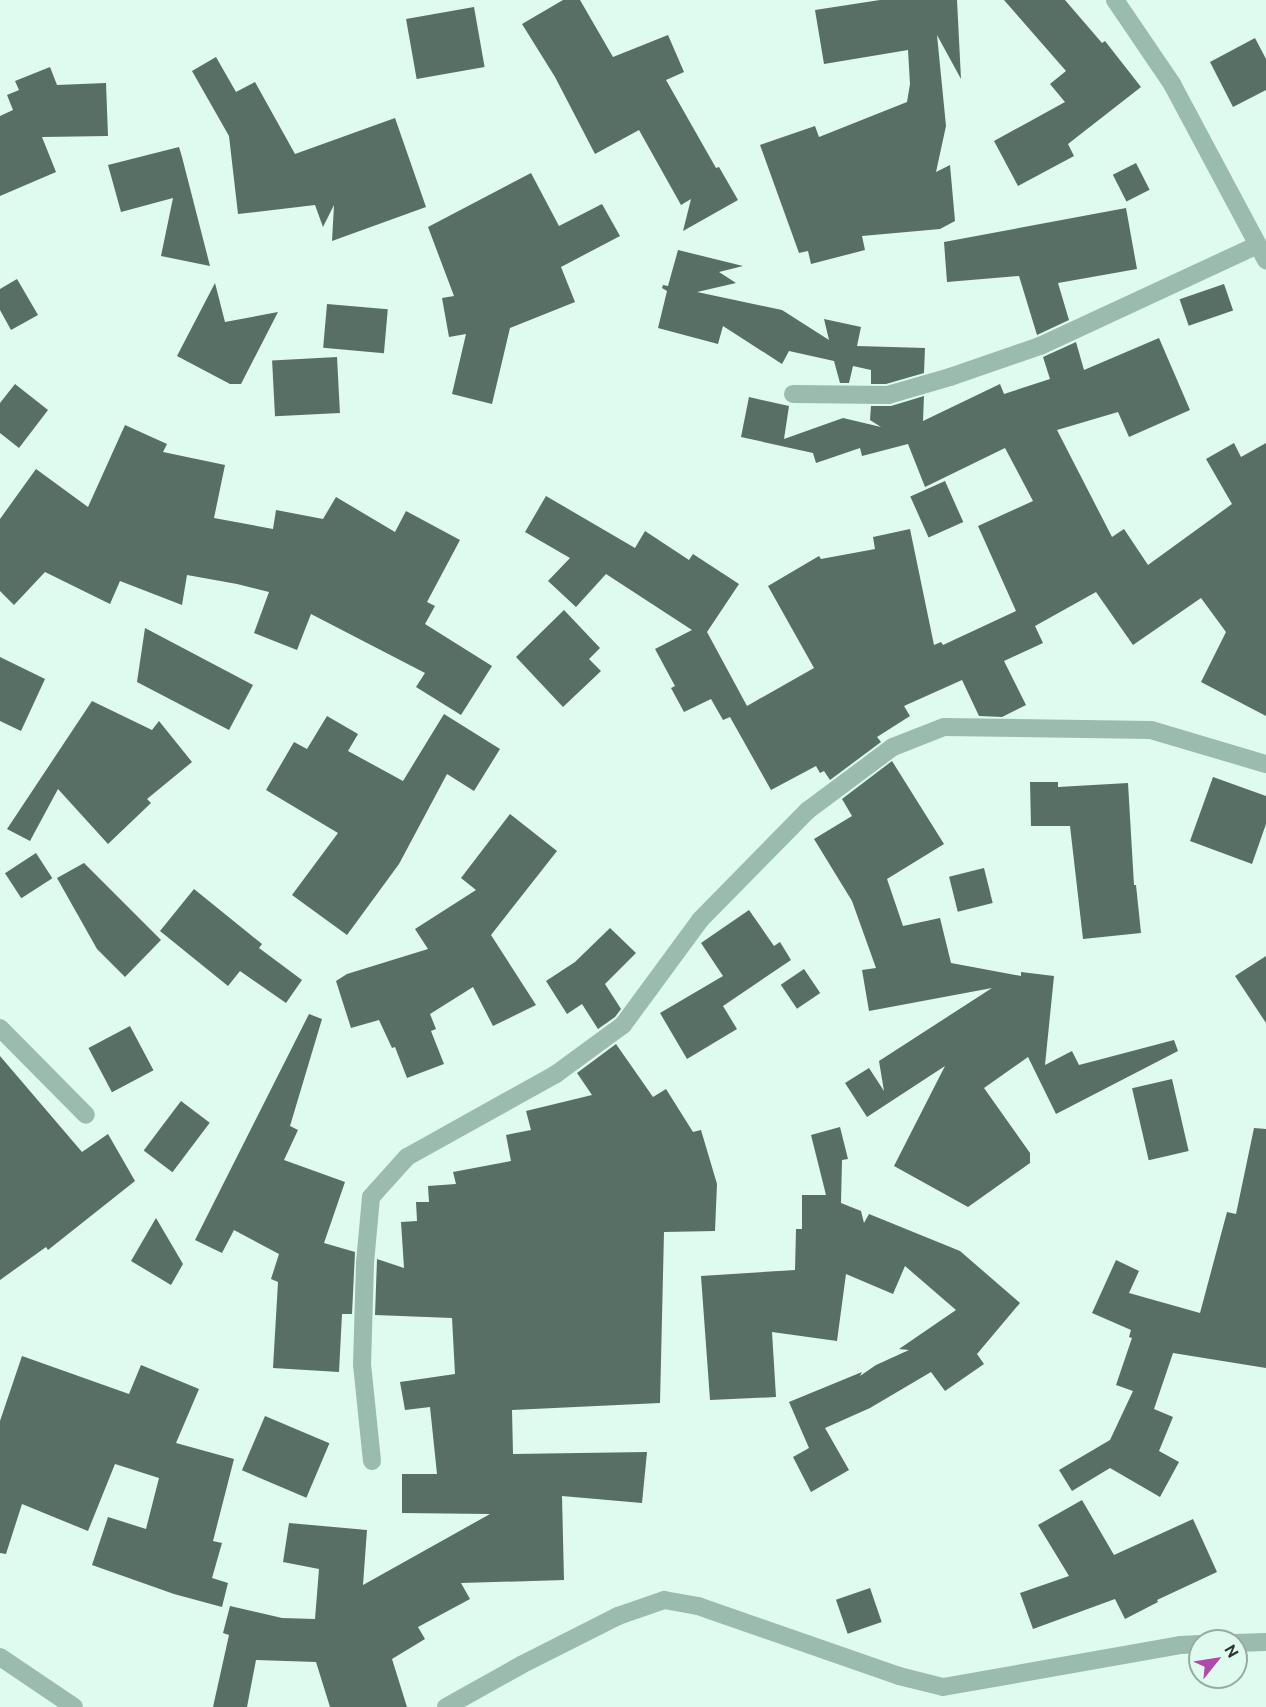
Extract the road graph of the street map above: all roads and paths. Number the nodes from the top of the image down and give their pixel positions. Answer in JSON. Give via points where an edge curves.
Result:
{"nodes":[{"id":1,"x":1115,"y":0,"type":"edge"},
{"id":2,"x":1262,"y":253,"type":"edge"},
{"id":3,"x":793,"y":394,"type":"dead end"},
{"id":4,"x":1266,"y":764,"type":"edge"},
{"id":5,"x":0,"y":1028,"type":"edge"},
{"id":6,"x":86,"y":1115,"type":"dead end"},
{"id":7,"x":372,"y":1461,"type":"dead end"},
{"id":8,"x":1266,"y":1642,"type":"edge"},
{"id":9,"x":1248,"y":1643,"type":"edge"},
{"id":10,"x":1188,"y":1645,"type":"edge"},
{"id":11,"x":0,"y":1657,"type":"edge"},
{"id":12,"x":74,"y":1707,"type":"edge"},
{"id":13,"x":446,"y":1707,"type":"edge"}],
"edges":[{"from":1,"to":2,"type":"street","via":[[1172,84]]},
{"from":2,"to":3,"type":"street","via":[[1040,346],[950,377],[888,394]]},
{"from":4,"to":7,"type":"street","via":[[1151,730],[944,727],[893,747],[807,810],[700,920],[622,1025],[556,1074],[407,1157],[371,1197],[362,1365]]},
{"from":5,"to":6,"type":"street"},
{"from":8,"to":9,"type":"street"},
{"from":10,"to":13,"type":"street","via":[[943,1687],[899,1676],[698,1606],[664,1600],[618,1617]]},
{"from":11,"to":12,"type":"street"}]}
